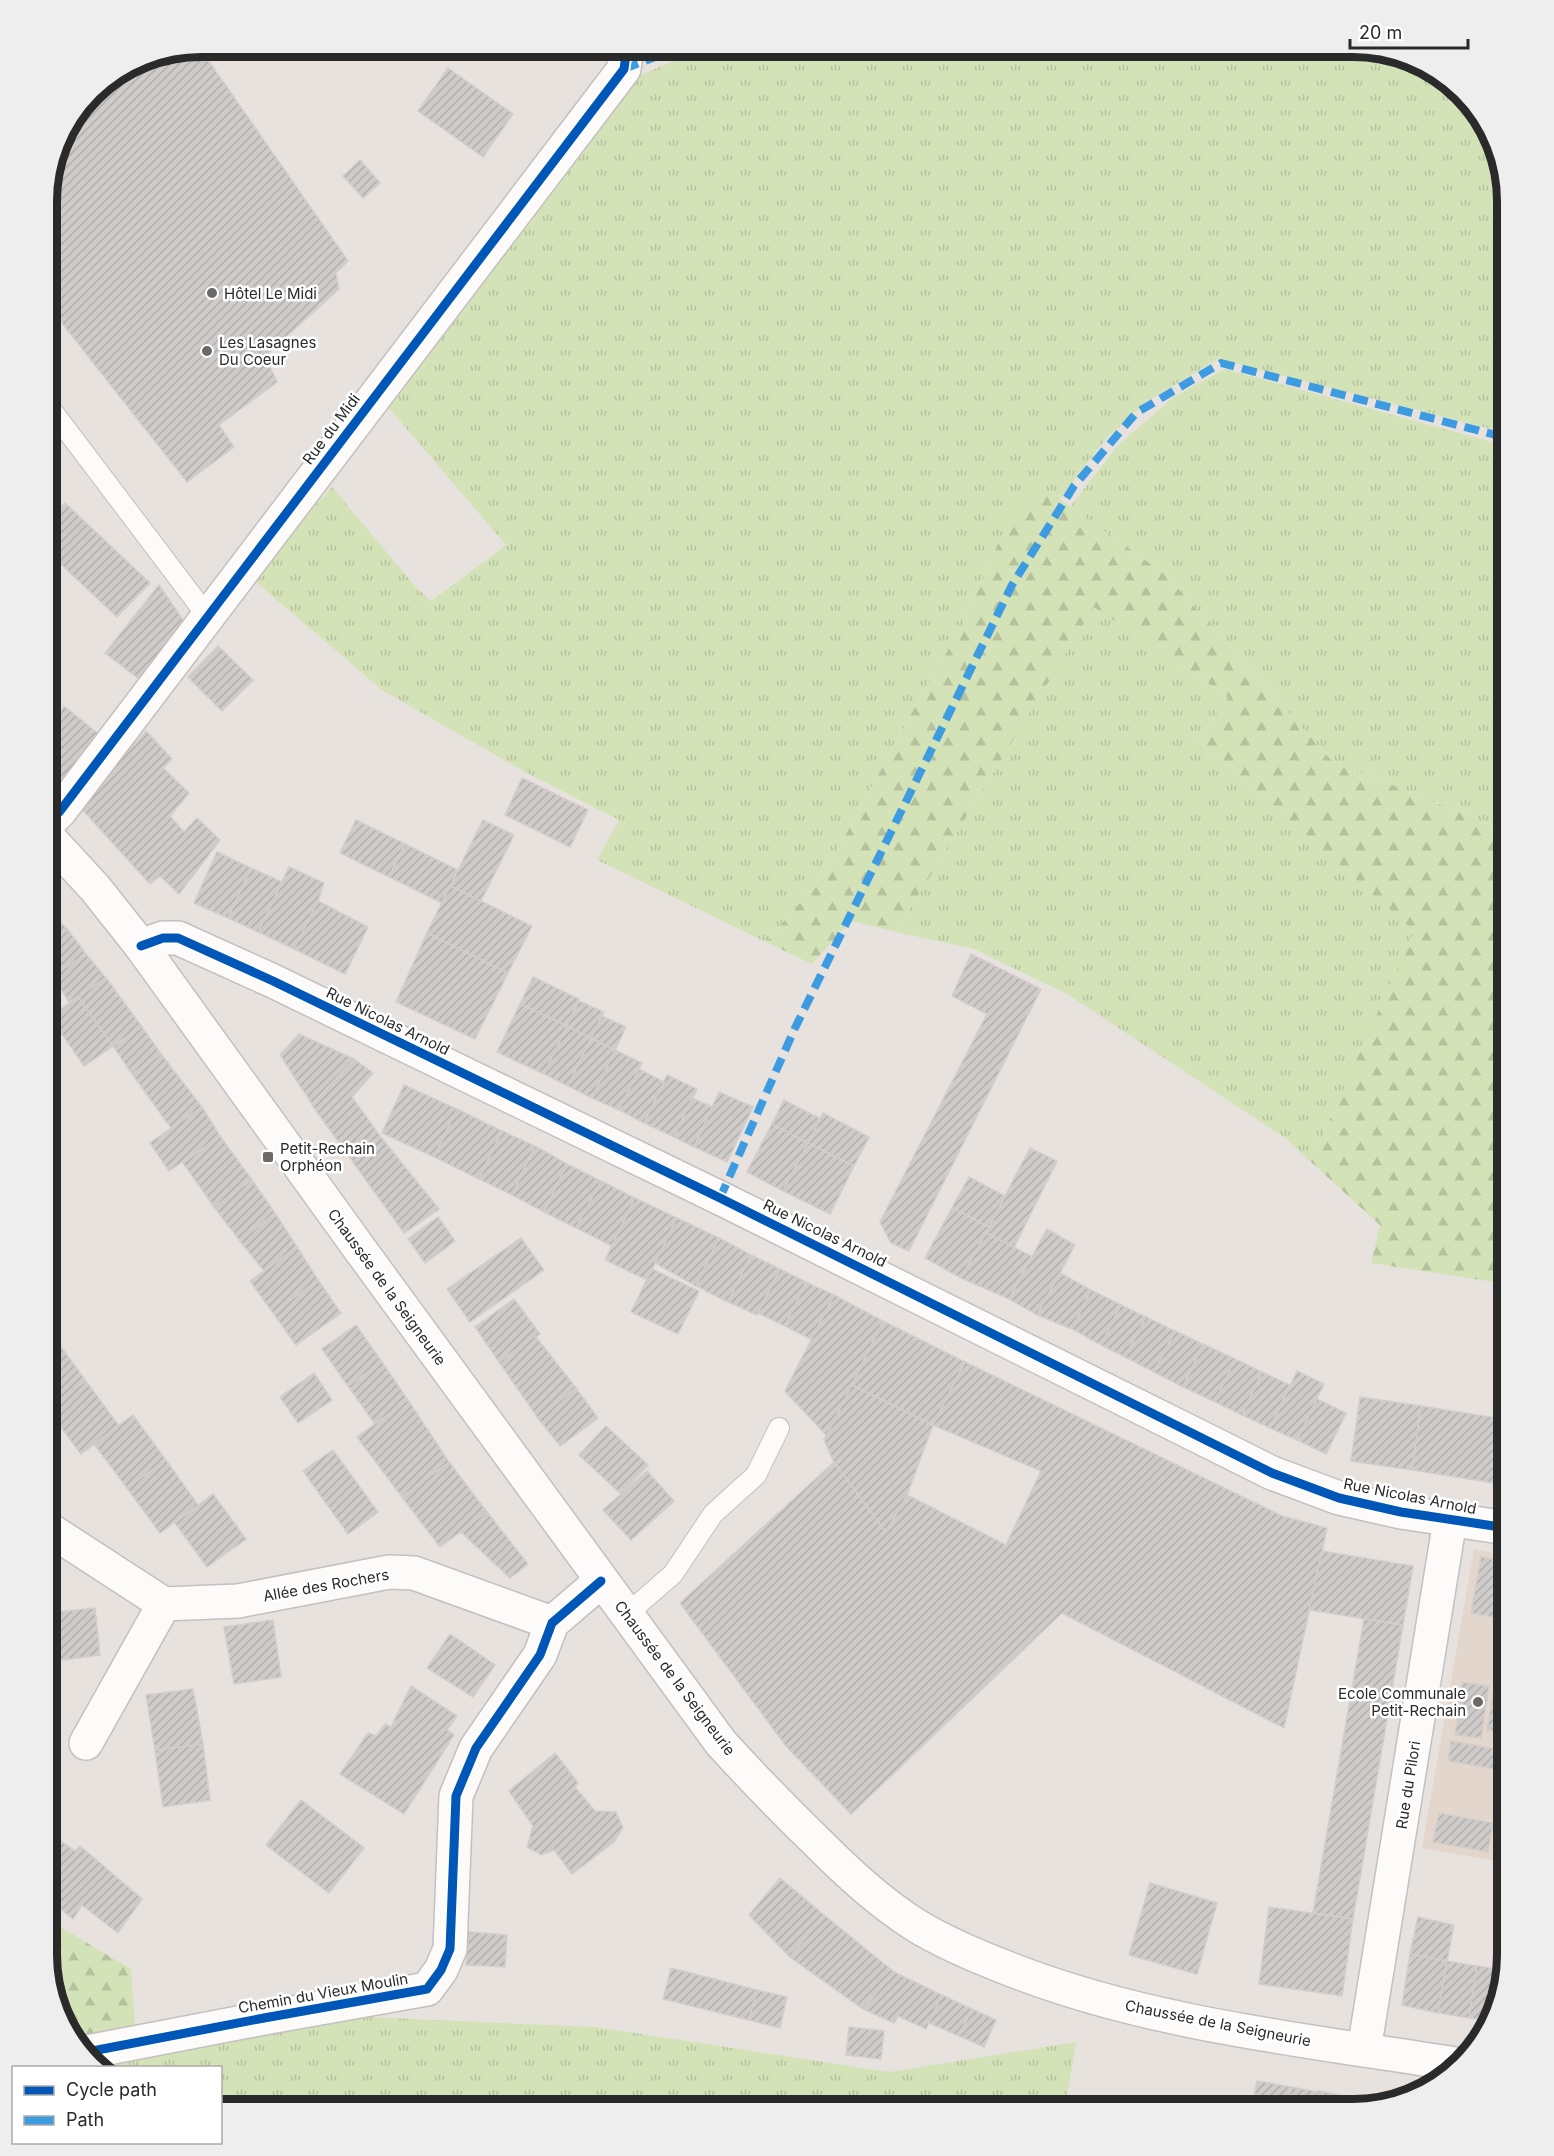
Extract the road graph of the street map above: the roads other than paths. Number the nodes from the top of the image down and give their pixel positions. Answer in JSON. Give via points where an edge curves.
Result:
{"nodes":[{"id":1,"x":626,"y":57,"type":"edge"},
{"id":2,"x":57,"y":417,"type":"edge"},
{"id":3,"x":208,"y":617,"type":"junction"},
{"id":4,"x":57,"y":814,"type":"edge"},
{"id":5,"x":57,"y":847,"type":"edge"},
{"id":6,"x":141,"y":946,"type":"junction"},
{"id":7,"x":779,"y":1428,"type":"dead end"},
{"id":8,"x":1450,"y":1520,"type":"junction"},
{"id":9,"x":1497,"y":1526,"type":"edge"},
{"id":10,"x":57,"y":1534,"type":"edge"},
{"id":11,"x":601,"y":1581,"type":"junction"},
{"id":12,"x":164,"y":1604,"type":"junction"},
{"id":13,"x":627,"y":1614,"type":"junction"},
{"id":14,"x":552,"y":1623,"type":"junction"},
{"id":15,"x":86,"y":1743,"type":"dead end"},
{"id":16,"x":1364,"y":2050,"type":"junction"},
{"id":17,"x":94,"y":2051,"type":"edge"},
{"id":18,"x":1448,"y":2063,"type":"edge"}],
"edges":[{"from":1,"to":3,"type":"street","name":"Rue du Midi","via":[[624,69]]},
{"from":2,"to":3,"type":"lane"},
{"from":3,"to":4,"type":"street","name":"Rue du Midi"},
{"from":5,"to":6,"type":"street","name":"Chaussée de la Seigneurie"},
{"from":6,"to":8,"type":"street","name":"Rue Nicolas Arnold","via":[[163,938],[178,938],[273,981],[709,1192],[1272,1473],[1339,1498]]},
{"from":6,"to":11,"type":"street","name":"Chaussée de la Seigneurie"},
{"from":7,"to":13,"type":"lane","via":[[756,1475],[713,1514],[673,1574]]},
{"from":8,"to":9,"type":"street","name":"Rue Nicolas Arnold"},
{"from":8,"to":16,"type":"street","name":"Rue du Pilori"},
{"from":10,"to":12,"type":"street"},
{"from":11,"to":13,"type":"street","name":"Chaussée de la Seigneurie"},
{"from":11,"to":14,"type":"street","name":"Chemin du Vieux Moulin"},
{"from":12,"to":14,"type":"street","name":"Allée des Rochers","via":[[238,1601],[389,1572],[414,1574]]},
{"from":12,"to":15,"type":"street"},
{"from":13,"to":16,"type":"street","name":"Chaussée de la Seigneurie","via":[[721,1743],[763,1790],[875,1896],[917,1926],[1018,1972],[1094,1996],[1160,2014]]},
{"from":14,"to":17,"type":"street","name":"Chemin du Vieux Moulin","via":[[540,1655],[476,1748],[456,1796],[450,1949],[427,1989]]},
{"from":16,"to":18,"type":"street","name":"Chaussée de la Seigneurie"}]}
